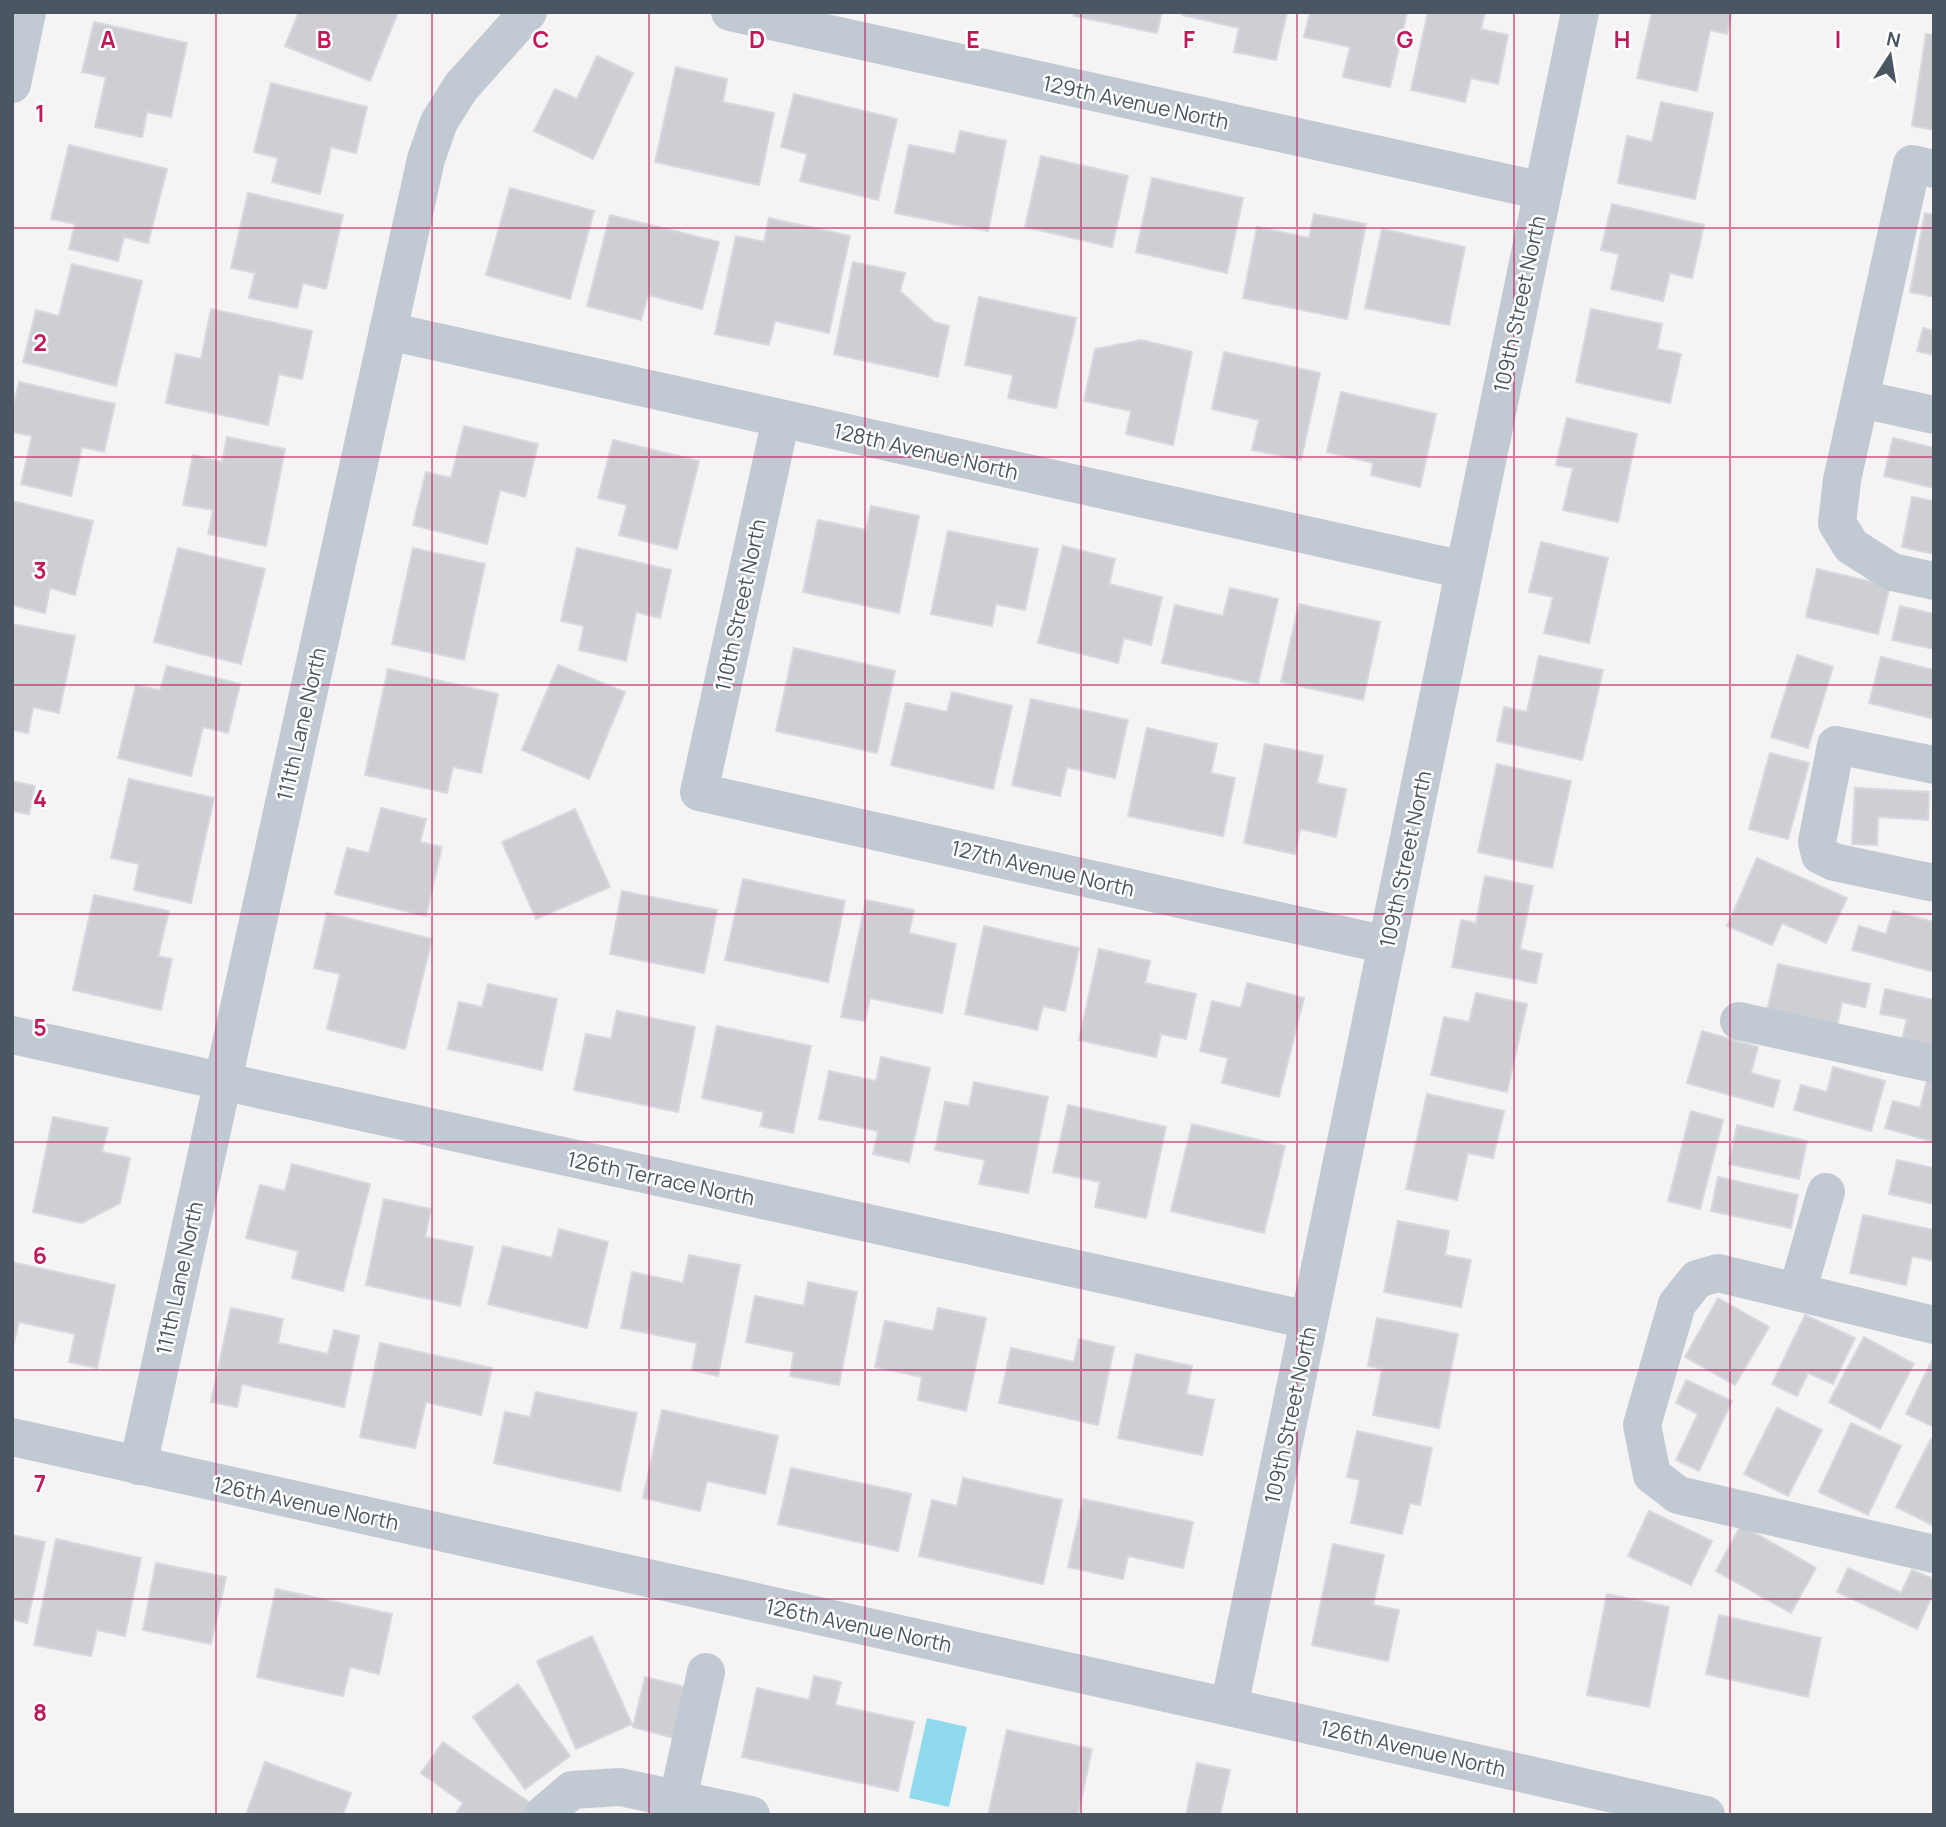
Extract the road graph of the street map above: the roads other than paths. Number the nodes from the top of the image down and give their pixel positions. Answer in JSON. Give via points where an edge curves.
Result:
{"nodes":[{"id":1,"x":27,"y":12,"type":"edge"},
{"id":2,"x":528,"y":12,"type":"edge"},
{"id":3,"x":730,"y":12,"type":"edge"},
{"id":4,"x":1580,"y":12,"type":"edge"},
{"id":5,"x":12,"y":84,"type":"edge"},
{"id":6,"x":1934,"y":169,"type":"edge"},
{"id":7,"x":1543,"y":191,"type":"junction"},
{"id":8,"x":388,"y":331,"type":"junction"},
{"id":9,"x":1861,"y":399,"type":"junction"},
{"id":10,"x":1934,"y":415,"type":"edge"},
{"id":11,"x":781,"y":419,"type":"junction"},
{"id":12,"x":1464,"y":570,"type":"junction"},
{"id":13,"x":1934,"y":581,"type":"edge"},
{"id":14,"x":1934,"y":765,"type":"edge"},
{"id":15,"x":699,"y":792,"type":"joint"},
{"id":16,"x":1934,"y":883,"type":"edge"},
{"id":17,"x":1387,"y":944,"type":"junction"},
{"id":18,"x":1740,"y":1021,"type":"dead end"},
{"id":19,"x":12,"y":1035,"type":"edge"},
{"id":20,"x":1934,"y":1065,"type":"edge"},
{"id":21,"x":222,"y":1082,"type":"junction"},
{"id":22,"x":1826,"y":1192,"type":"dead end"},
{"id":23,"x":1797,"y":1292,"type":"junction"},
{"id":24,"x":1309,"y":1320,"type":"junction"},
{"id":25,"x":1934,"y":1325,"type":"edge"},
{"id":26,"x":12,"y":1437,"type":"edge"},
{"id":27,"x":138,"y":1466,"type":"junction"},
{"id":28,"x":1934,"y":1554,"type":"edge"},
{"id":29,"x":706,"y":1672,"type":"dead end"},
{"id":30,"x":1229,"y":1707,"type":"junction"},
{"id":31,"x":678,"y":1799,"type":"junction"},
{"id":32,"x":1633,"y":1807,"type":"edge"},
{"id":33,"x":543,"y":1815,"type":"edge"},
{"id":34,"x":751,"y":1815,"type":"edge"},
{"id":35,"x":1706,"y":1815,"type":"edge"}],
"edges":[{"from":1,"to":5,"type":"street"},
{"from":2,"to":8,"type":"street","name":"111th Lane North","via":[[461,87],[439,122],[426,159]]},
{"from":3,"to":7,"type":"street","name":"129th Avenue North"},
{"from":4,"to":7,"type":"street","name":"109th Street North"},
{"from":6,"to":9,"type":"street","via":[[1912,164]]},
{"from":7,"to":12,"type":"street","name":"109th Street North"},
{"from":8,"to":11,"type":"street","name":"128th Avenue North"},
{"from":8,"to":21,"type":"street","name":"111th Lane North"},
{"from":9,"to":10,"type":"street"},
{"from":9,"to":13,"type":"street","via":[[1837,523],[1851,547],[1892,572]]},
{"from":11,"to":12,"type":"street","name":"128th Avenue North"},
{"from":11,"to":15,"type":"street","name":"110th Street North"},
{"from":12,"to":17,"type":"street","name":"109th Street North"},
{"from":14,"to":16,"type":"street","via":[[1836,745],[1817,842],[1820,855],[1834,862]]},
{"from":15,"to":17,"type":"street","name":"127th Avenue North"},
{"from":17,"to":24,"type":"street","name":"109th Street North"},
{"from":18,"to":20,"type":"street"},
{"from":19,"to":21,"type":"street","name":"126th Terrace North"},
{"from":21,"to":24,"type":"street","name":"126th Terrace North"},
{"from":21,"to":27,"type":"street","name":"111th Lane North"},
{"from":22,"to":23,"type":"street"},
{"from":23,"to":25,"type":"street"},
{"from":23,"to":28,"type":"street","via":[[1718,1273],[1697,1279],[1677,1304],[1642,1424],[1652,1475],[1678,1495]]},
{"from":24,"to":30,"type":"street","name":"109th Street North"},
{"from":26,"to":27,"type":"street","name":"126th Avenue North"},
{"from":27,"to":30,"type":"street","name":"126th Avenue North"},
{"from":29,"to":31,"type":"street"},
{"from":30,"to":32,"type":"street","name":"126th Avenue North"},
{"from":31,"to":33,"type":"street","via":[[620,1787],[572,1790]]},
{"from":31,"to":34,"type":"street"},
{"from":32,"to":35,"type":"street","name":"126th Avenue North"}]}
